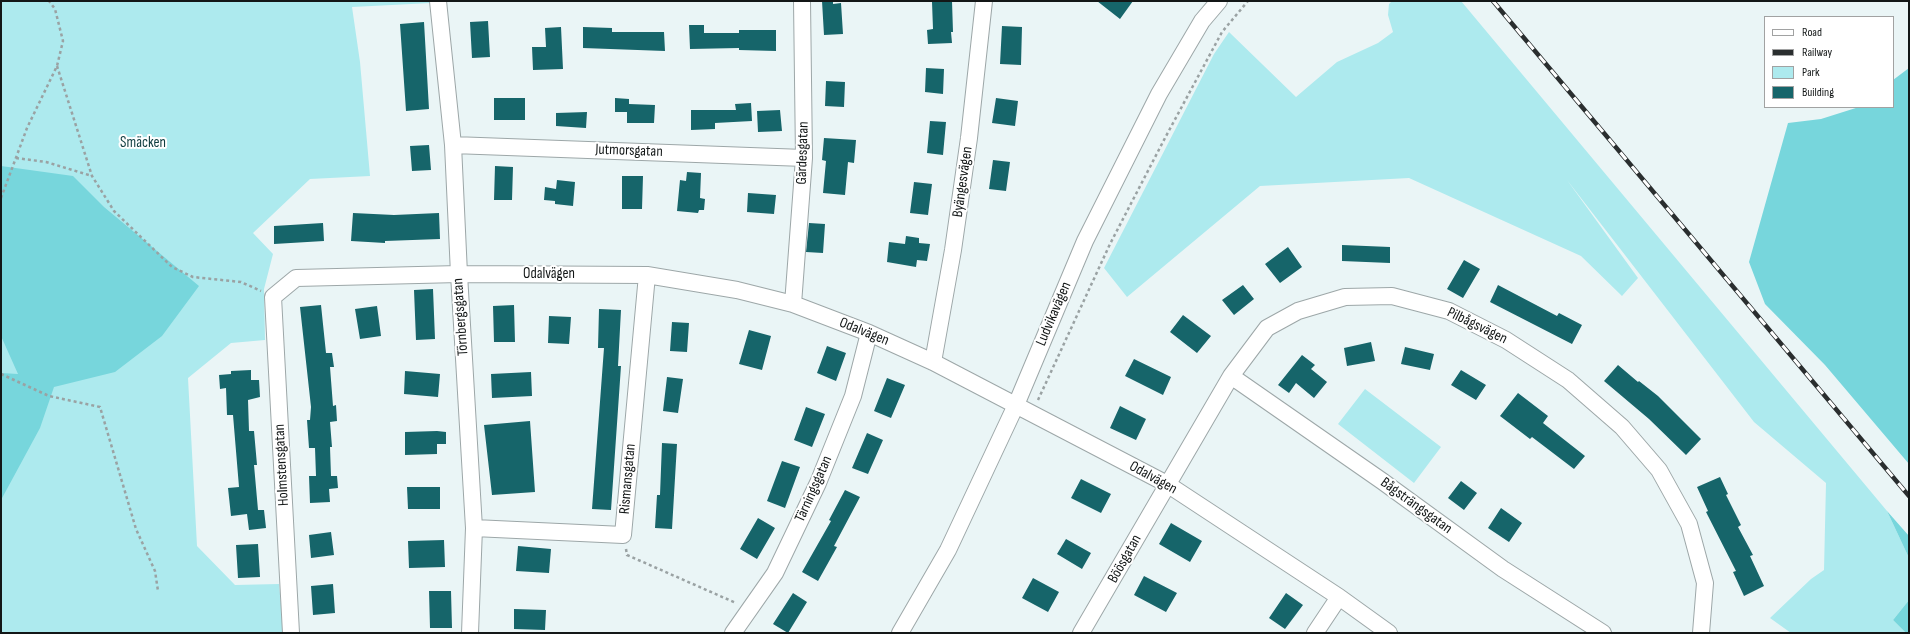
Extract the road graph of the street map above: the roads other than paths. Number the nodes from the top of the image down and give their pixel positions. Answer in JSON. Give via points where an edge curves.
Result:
{"nodes":[{"id":1,"x":438,"y":1,"type":"edge"},
{"id":2,"x":802,"y":1,"type":"edge"},
{"id":3,"x":985,"y":1,"type":"edge"},
{"id":4,"x":1219,"y":1,"type":"edge"},
{"id":5,"x":453,"y":145,"type":"junction"},
{"id":6,"x":804,"y":158,"type":"junction"},
{"id":7,"x":459,"y":274,"type":"junction"},
{"id":8,"x":647,"y":275,"type":"junction"},
{"id":9,"x":273,"y":297,"type":"joint"},
{"id":10,"x":793,"y":304,"type":"junction"},
{"id":11,"x":869,"y":333,"type":"junction"},
{"id":12,"x":933,"y":362,"type":"junction"},
{"id":13,"x":1231,"y":376,"type":"junction"},
{"id":14,"x":1016,"y":405,"type":"junction"},
{"id":15,"x":1167,"y":484,"type":"junction"},
{"id":16,"x":474,"y":528,"type":"junction"},
{"id":17,"x":1339,"y":597,"type":"junction"},
{"id":18,"x":291,"y":633,"type":"edge"},
{"id":19,"x":470,"y":633,"type":"edge"},
{"id":20,"x":734,"y":633,"type":"edge"},
{"id":21,"x":900,"y":633,"type":"edge"},
{"id":22,"x":1081,"y":633,"type":"edge"},
{"id":23,"x":1315,"y":633,"type":"edge"},
{"id":24,"x":1389,"y":633,"type":"edge"},
{"id":25,"x":1603,"y":633,"type":"edge"},
{"id":26,"x":1701,"y":633,"type":"edge"}],
"edges":[{"from":1,"to":5,"type":"street","name":"Törnbergsgatan"},
{"from":2,"to":6,"type":"street","name":"Gärdesgatan"},
{"from":3,"to":12,"type":"street","name":"Byängesvägen","via":[[953,250]]},
{"from":4,"to":14,"type":"street","name":"Ludvikavägen","via":[[1198,27],[1159,94],[1085,241]]},
{"from":5,"to":6,"type":"street","name":"Jutmorsgatan"},
{"from":5,"to":7,"type":"street","name":"Törnbergsgatan"},
{"from":6,"to":10,"type":"street","name":"Gärdesgatan"},
{"from":7,"to":8,"type":"street","name":"Odalvägen"},
{"from":7,"to":9,"type":"street","name":"Odalvägen","via":[[296,278]]},
{"from":7,"to":16,"type":"street","name":"Törnbergsgatan"},
{"from":8,"to":10,"type":"street","name":"Odalvägen","via":[[737,290]]},
{"from":8,"to":16,"type":"street","name":"Rismansgatan","via":[[623,534]]},
{"from":9,"to":18,"type":"street","name":"Holmstensgatan"},
{"from":10,"to":11,"type":"street","name":"Odalvägen"},
{"from":11,"to":12,"type":"street","name":"Odalvägen"},
{"from":11,"to":20,"type":"street","name":"Tärningsgatan","via":[[852,396],[818,484],[774,573]]},
{"from":12,"to":14,"type":"street","name":"Odalvägen"},
{"from":13,"to":15,"type":"street","name":"Pilbågsvägen"},
{"from":13,"to":25,"type":"street","name":"Bågsträngsgatan","via":[[1382,481],[1503,570]]},
{"from":13,"to":26,"type":"street","name":"Pilbågsvägen","via":[[1267,328],[1298,311],[1345,297],[1392,296],[1449,310],[1506,340],[1568,380],[1622,428],[1660,470],[1689,524],[1705,583]]},
{"from":14,"to":15,"type":"street","name":"Odalvägen"},
{"from":14,"to":21,"type":"street","name":"Ludvikavägen","via":[[948,550]]},
{"from":15,"to":17,"type":"street","name":"Odalvägen"},
{"from":15,"to":22,"type":"street","name":"Böösgatan"},
{"from":16,"to":19,"type":"street","name":"Törnbergsgatan"},
{"from":17,"to":23,"type":"street"},
{"from":17,"to":24,"type":"street","name":"Odalvägen"}]}
